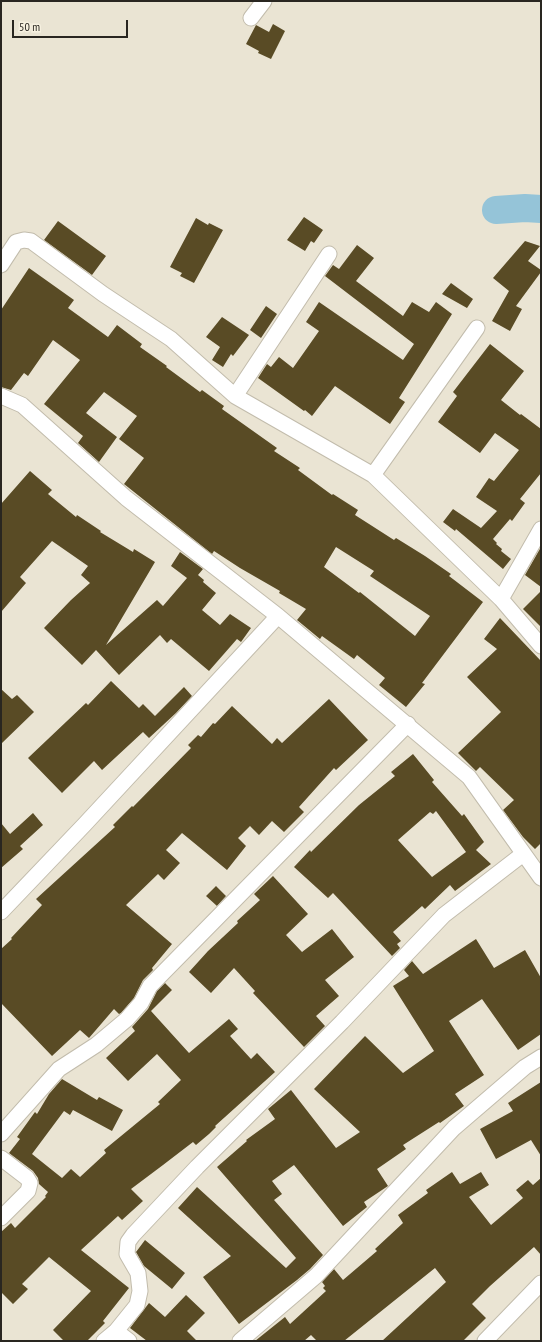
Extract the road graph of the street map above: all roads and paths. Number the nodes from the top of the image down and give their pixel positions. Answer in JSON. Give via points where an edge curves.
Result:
{"nodes":[{"id":1,"x":264,"y":1,"type":"edge"},
{"id":2,"x":251,"y":18,"type":"dead end"},
{"id":3,"x":329,"y":254,"type":"dead end"},
{"id":4,"x":1,"y":265,"type":"edge"},
{"id":5,"x":477,"y":328,"type":"dead end"},
{"id":6,"x":1,"y":396,"type":"edge"},
{"id":7,"x":235,"y":396,"type":"junction"},
{"id":8,"x":373,"y":475,"type":"junction"},
{"id":9,"x":541,"y":529,"type":"edge"},
{"id":10,"x":501,"y":599,"type":"junction"},
{"id":11,"x":278,"y":616,"type":"junction"},
{"id":12,"x":541,"y":646,"type":"edge"},
{"id":13,"x":408,"y":724,"type":"junction"},
{"id":14,"x":523,"y":854,"type":"junction"},
{"id":15,"x":541,"y":878,"type":"edge"},
{"id":16,"x":1,"y":912,"type":"edge"},
{"id":17,"x":541,"y":1056,"type":"edge"},
{"id":18,"x":1,"y":1134,"type":"edge"},
{"id":19,"x":1,"y":1158,"type":"edge"},
{"id":20,"x":1,"y":1218,"type":"edge"},
{"id":21,"x":541,"y":1283,"type":"edge"},
{"id":22,"x":116,"y":1331,"type":"junction"},
{"id":23,"x":104,"y":1341,"type":"edge"},
{"id":24,"x":129,"y":1341,"type":"edge"},
{"id":25,"x":240,"y":1341,"type":"edge"},
{"id":26,"x":486,"y":1341,"type":"edge"}],
"edges":[{"from":1,"to":2,"type":"street"},
{"from":3,"to":7,"type":"street"},
{"from":4,"to":7,"type":"street","via":[[16,242],[31,241],[103,294],[171,338]]},
{"from":5,"to":8,"type":"street"},
{"from":6,"to":11,"type":"street","via":[[22,406],[126,498]]},
{"from":7,"to":8,"type":"street"},
{"from":8,"to":10,"type":"street"},
{"from":9,"to":10,"type":"street"},
{"from":10,"to":12,"type":"street"},
{"from":11,"to":13,"type":"street"},
{"from":11,"to":16,"type":"street"},
{"from":13,"to":14,"type":"street","via":[[469,777]]},
{"from":13,"to":18,"type":"street","via":[[150,986],[141,1003],[127,1019],[96,1045],[59,1069]]},
{"from":14,"to":15,"type":"street"},
{"from":14,"to":22,"type":"street","via":[[444,915],[133,1235],[128,1242],[127,1254],[138,1273],[140,1291],[137,1306]]},
{"from":17,"to":25,"type":"street","via":[[454,1128],[316,1276]]},
{"from":19,"to":20,"type":"street","via":[[30,1183],[28,1191]]},
{"from":21,"to":26,"type":"street"},
{"from":22,"to":23,"type":"street"},
{"from":22,"to":24,"type":"street"}]}
